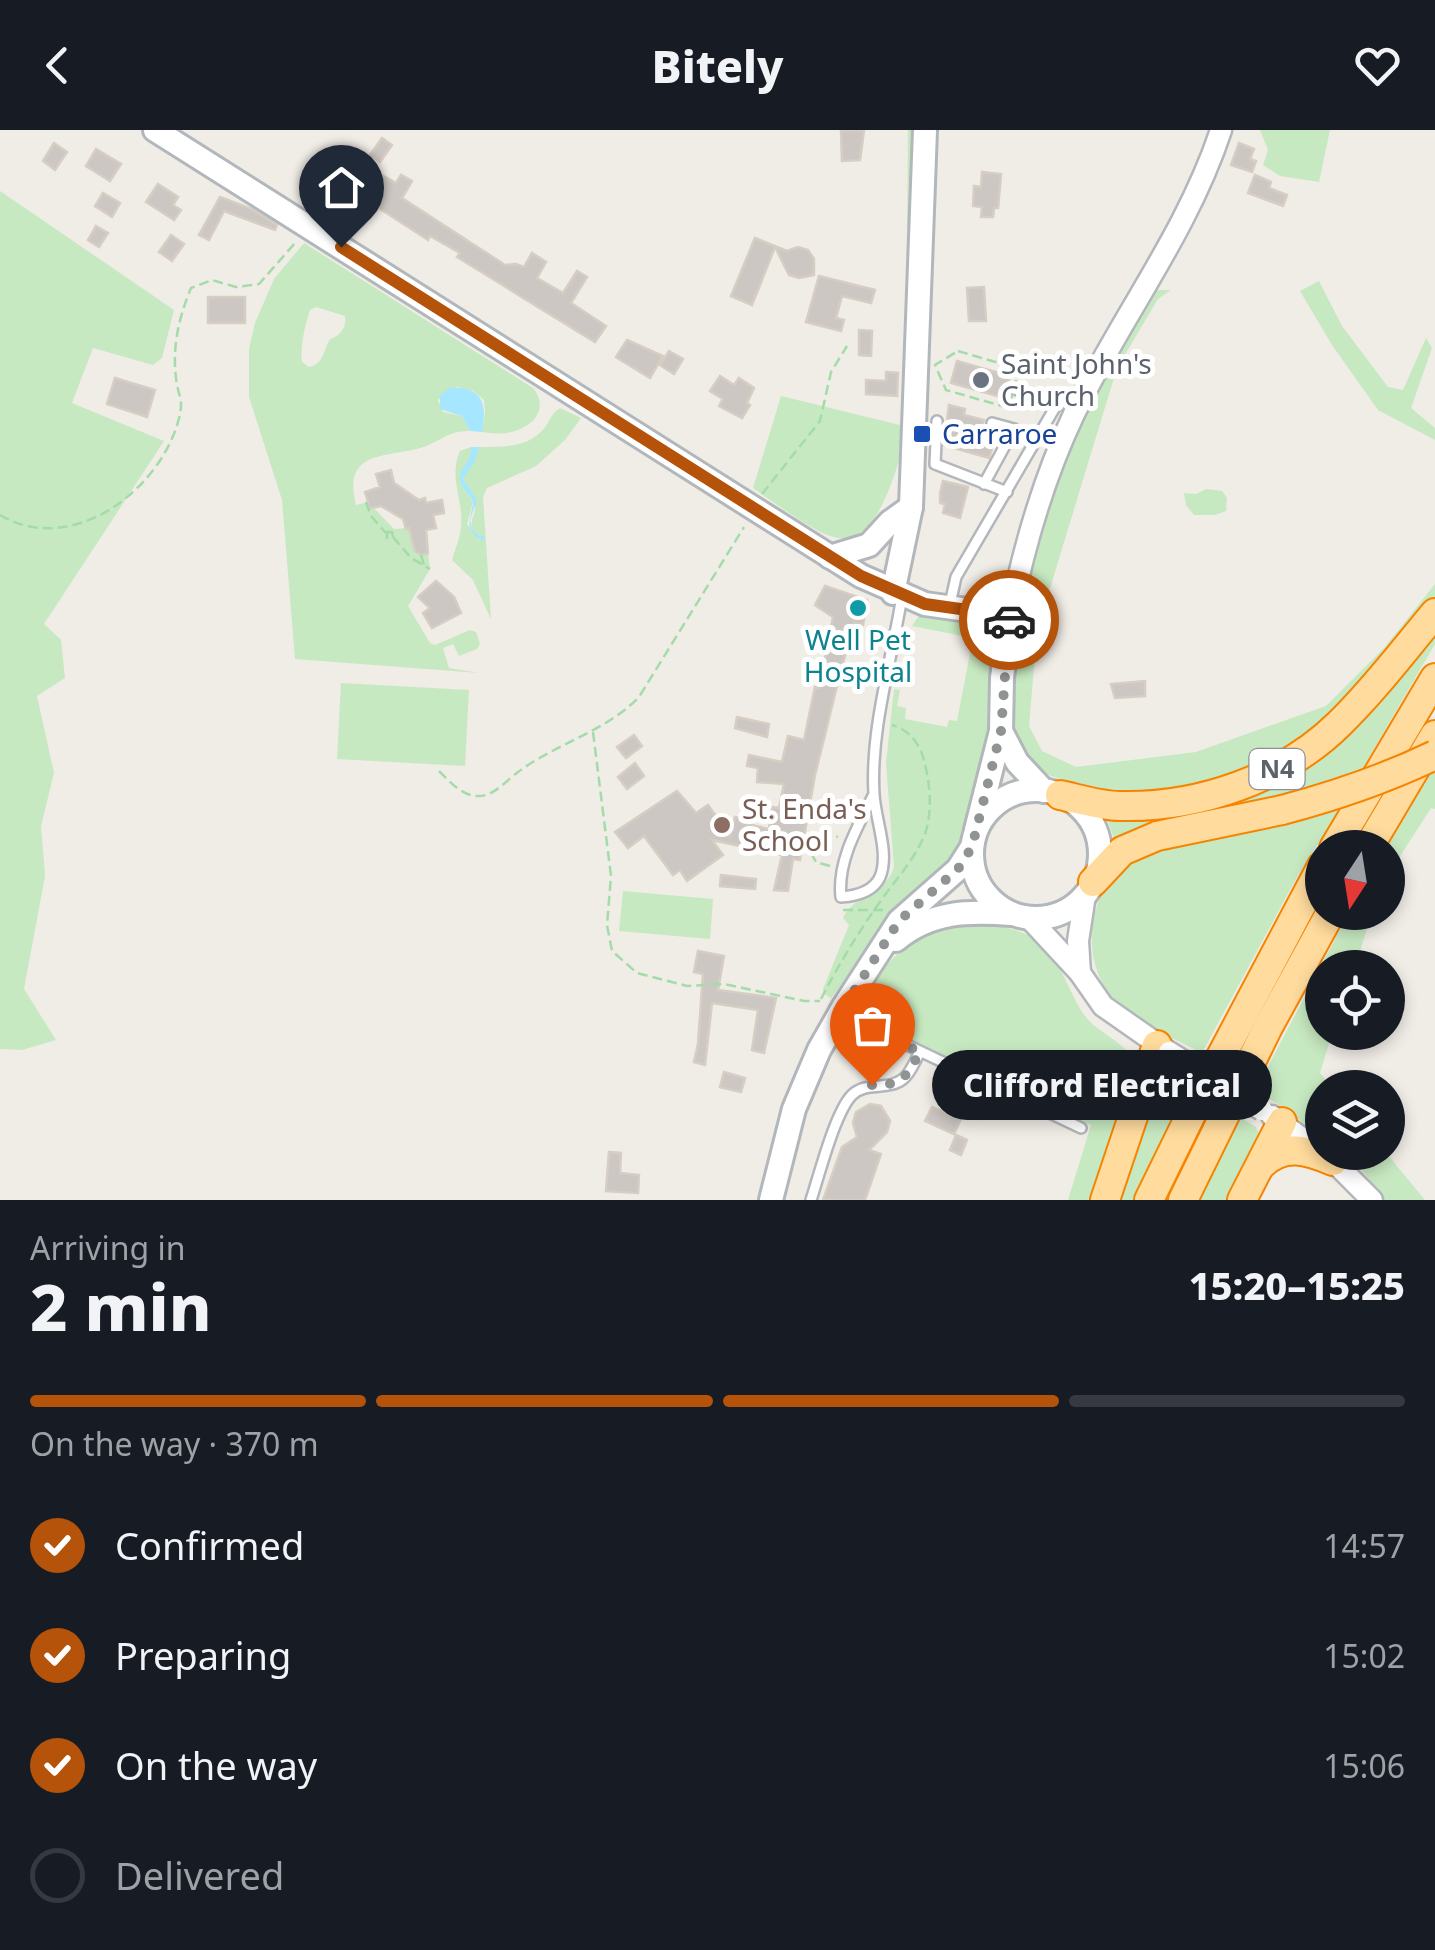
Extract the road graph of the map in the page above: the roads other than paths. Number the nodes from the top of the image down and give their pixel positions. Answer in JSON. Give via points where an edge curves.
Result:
{"nodes":[{"id":1,"x":155,"y":130,"type":"edge"},
{"id":2,"x":926,"y":130,"type":"edge"},
{"id":3,"x":1220,"y":130,"type":"edge"},
{"id":4,"x":1015,"y":389,"type":"road end"},
{"id":5,"x":1066,"y":408,"type":"junction"},
{"id":6,"x":937,"y":421,"type":"dead end"},
{"id":7,"x":992,"y":422,"type":"dead end"},
{"id":8,"x":984,"y":484,"type":"junction"},
{"id":9,"x":1006,"y":492,"type":"junction"},
{"id":10,"x":911,"y":506,"type":"junction"},
{"id":11,"x":830,"y":556,"type":"junction"},
{"id":12,"x":898,"y":594,"type":"junction"},
{"id":13,"x":950,"y":607,"type":"junction"},
{"id":14,"x":1435,"y":612,"type":"edge"},
{"id":15,"x":1010,"y":616,"type":"junction"},
{"id":16,"x":1435,"y":678,"type":"edge"},
{"id":17,"x":1001,"y":731,"type":"junction"},
{"id":18,"x":1435,"y":735,"type":"edge"},
{"id":19,"x":1435,"y":756,"type":"edge"},
{"id":20,"x":1052,"y":793,"type":"junction"},
{"id":21,"x":874,"y":794,"type":"junction"},
{"id":22,"x":1345,"y":830,"type":"edge"},
{"id":23,"x":1379,"y":830,"type":"edge"},
{"id":24,"x":974,"y":839,"type":"junction"},
{"id":25,"x":1089,"y":889,"type":"junction"},
{"id":26,"x":1305,"y":898,"type":"edge"},
{"id":27,"x":1021,"y":916,"type":"junction"},
{"id":28,"x":1320,"y":930,"type":"edge"},
{"id":29,"x":882,"y":952,"type":"junction"},
{"id":30,"x":1080,"y":973,"type":"junction"},
{"id":31,"x":830,"y":1007,"type":"junction"},
{"id":32,"x":1163,"y":1048,"type":"junction"},
{"id":33,"x":920,"y":1052,"type":"junction"},
{"id":34,"x":1272,"y":1116,"type":"junction"},
{"id":35,"x":1081,"y":1128,"type":"dead end"},
{"id":36,"x":1305,"y":1140,"type":"edge"},
{"id":37,"x":1305,"y":1151,"type":"edge"},
{"id":38,"x":1262,"y":1164,"type":"junction"},
{"id":39,"x":1342,"y":1170,"type":"edge"},
{"id":40,"x":771,"y":1200,"type":"edge"},
{"id":41,"x":811,"y":1200,"type":"edge"},
{"id":42,"x":1105,"y":1200,"type":"edge"},
{"id":43,"x":1149,"y":1200,"type":"edge"},
{"id":44,"x":1182,"y":1200,"type":"edge"},
{"id":45,"x":1242,"y":1200,"type":"edge"},
{"id":46,"x":1372,"y":1200,"type":"edge"}],
"edges":[{"from":1,"to":11,"type":"main road"},
{"from":2,"to":10,"type":"main road"},
{"from":3,"to":5,"type":"street","via":[[1177,233]]},
{"from":4,"to":5,"type":"lane"},
{"from":5,"to":9,"type":"lane"},
{"from":5,"to":15,"type":"street","via":[[1024,544]]},
{"from":6,"to":8,"type":"lane","via":[[935,464]]},
{"from":7,"to":8,"type":"lane","via":[[1014,429]]},
{"from":8,"to":9,"type":"lane"},
{"from":9,"to":13,"type":"lane","via":[[956,577]]},
{"from":10,"to":11,"type":"main road","via":[[870,545]]},
{"from":10,"to":12,"type":"main road"},
{"from":11,"to":12,"type":"main road"},
{"from":12,"to":13,"type":"main road"},
{"from":12,"to":21,"type":"lane"},
{"from":13,"to":15,"type":"main road"},
{"from":14,"to":20,"type":"highway","number":"N4","via":[[1338,726],[1272,772],[1198,798],[1148,805]]},
{"from":15,"to":17,"type":"main road"},
{"from":16,"to":22,"type":"highway"},
{"from":17,"to":20,"type":"main road","via":[[1017,762]]},
{"from":17,"to":24,"type":"main road"},
{"from":18,"to":23,"type":"highway"},
{"from":19,"to":25,"type":"highway","number":"N4","bridge":true,"via":[[1282,810],[1157,836],[1122,851]]},
{"from":20,"to":24,"type":"main road","via":[[1012,795],[997,804]]},
{"from":20,"to":25,"type":"main road","via":[[1075,804],[1095,832],[1098,866]]},
{"from":21,"to":21,"type":"lane","via":[[882,874],[860,895],[841,897],[841,869]]},
{"from":24,"to":27,"type":"main road","via":[[977,881],[998,906]]},
{"from":24,"to":29,"type":"main road","via":[[958,869],[899,921]]},
{"from":25,"to":27,"type":"main road","via":[[1061,913]]},
{"from":25,"to":30,"type":"street","via":[[1078,941]]},
{"from":26,"to":43,"type":"highway"},
{"from":27,"to":29,"type":"main road","via":[[942,914]]},
{"from":27,"to":30,"type":"street"},
{"from":28,"to":44,"type":"highway"},
{"from":29,"to":31,"type":"main road"},
{"from":30,"to":32,"type":"street","via":[[1102,1006]]},
{"from":31,"to":33,"type":"lane"},
{"from":31,"to":40,"type":"main road"},
{"from":32,"to":34,"type":"street","bridge":true},
{"from":32,"to":42,"type":"highway"},
{"from":33,"to":35,"type":"lane"},
{"from":33,"to":41,"type":"lane","via":[[906,1078],[853,1093]]},
{"from":34,"to":36,"type":"street"},
{"from":34,"to":38,"type":"highway"},
{"from":37,"to":38,"type":"highway","via":[[1274,1153]]},
{"from":38,"to":45,"type":"highway"},
{"from":39,"to":46,"type":"street"}]}
